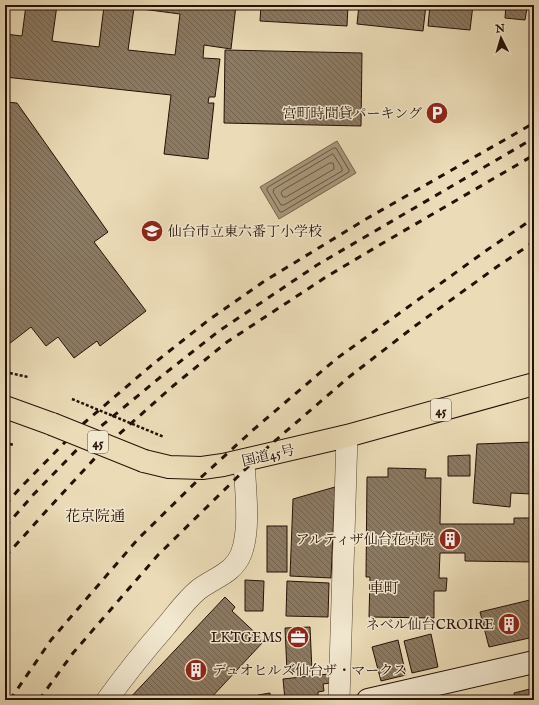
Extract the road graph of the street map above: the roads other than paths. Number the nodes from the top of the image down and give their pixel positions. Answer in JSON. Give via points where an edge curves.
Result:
{"nodes":[{"id":1,"x":534,"y":384,"type":"edge"},
{"id":2,"x":5,"y":407,"type":"edge"},
{"id":3,"x":347,"y":436,"type":"junction"},
{"id":4,"x":244,"y":460,"type":"junction"},
{"id":5,"x":534,"y":662,"type":"edge"},
{"id":6,"x":107,"y":700,"type":"edge"},
{"id":7,"x":339,"y":700,"type":"edge"},
{"id":8,"x":368,"y":700,"type":"edge"}],
"edges":[{"from":1,"to":3,"type":"highway","name":"国道45号","number":"45"},
{"from":2,"to":4,"type":"highway","name":"国道45号","number":"45","bridge":true,"via":[[144,461],[169,467],[202,468]]},
{"from":3,"to":4,"type":"highway","name":"国道45号","number":"45"},
{"from":3,"to":7,"type":"street"},
{"from":4,"to":6,"type":"street","via":[[247,528],[244,546],[236,564],[220,578],[198,590],[129,670]]},
{"from":5,"to":8,"type":"street"}]}
